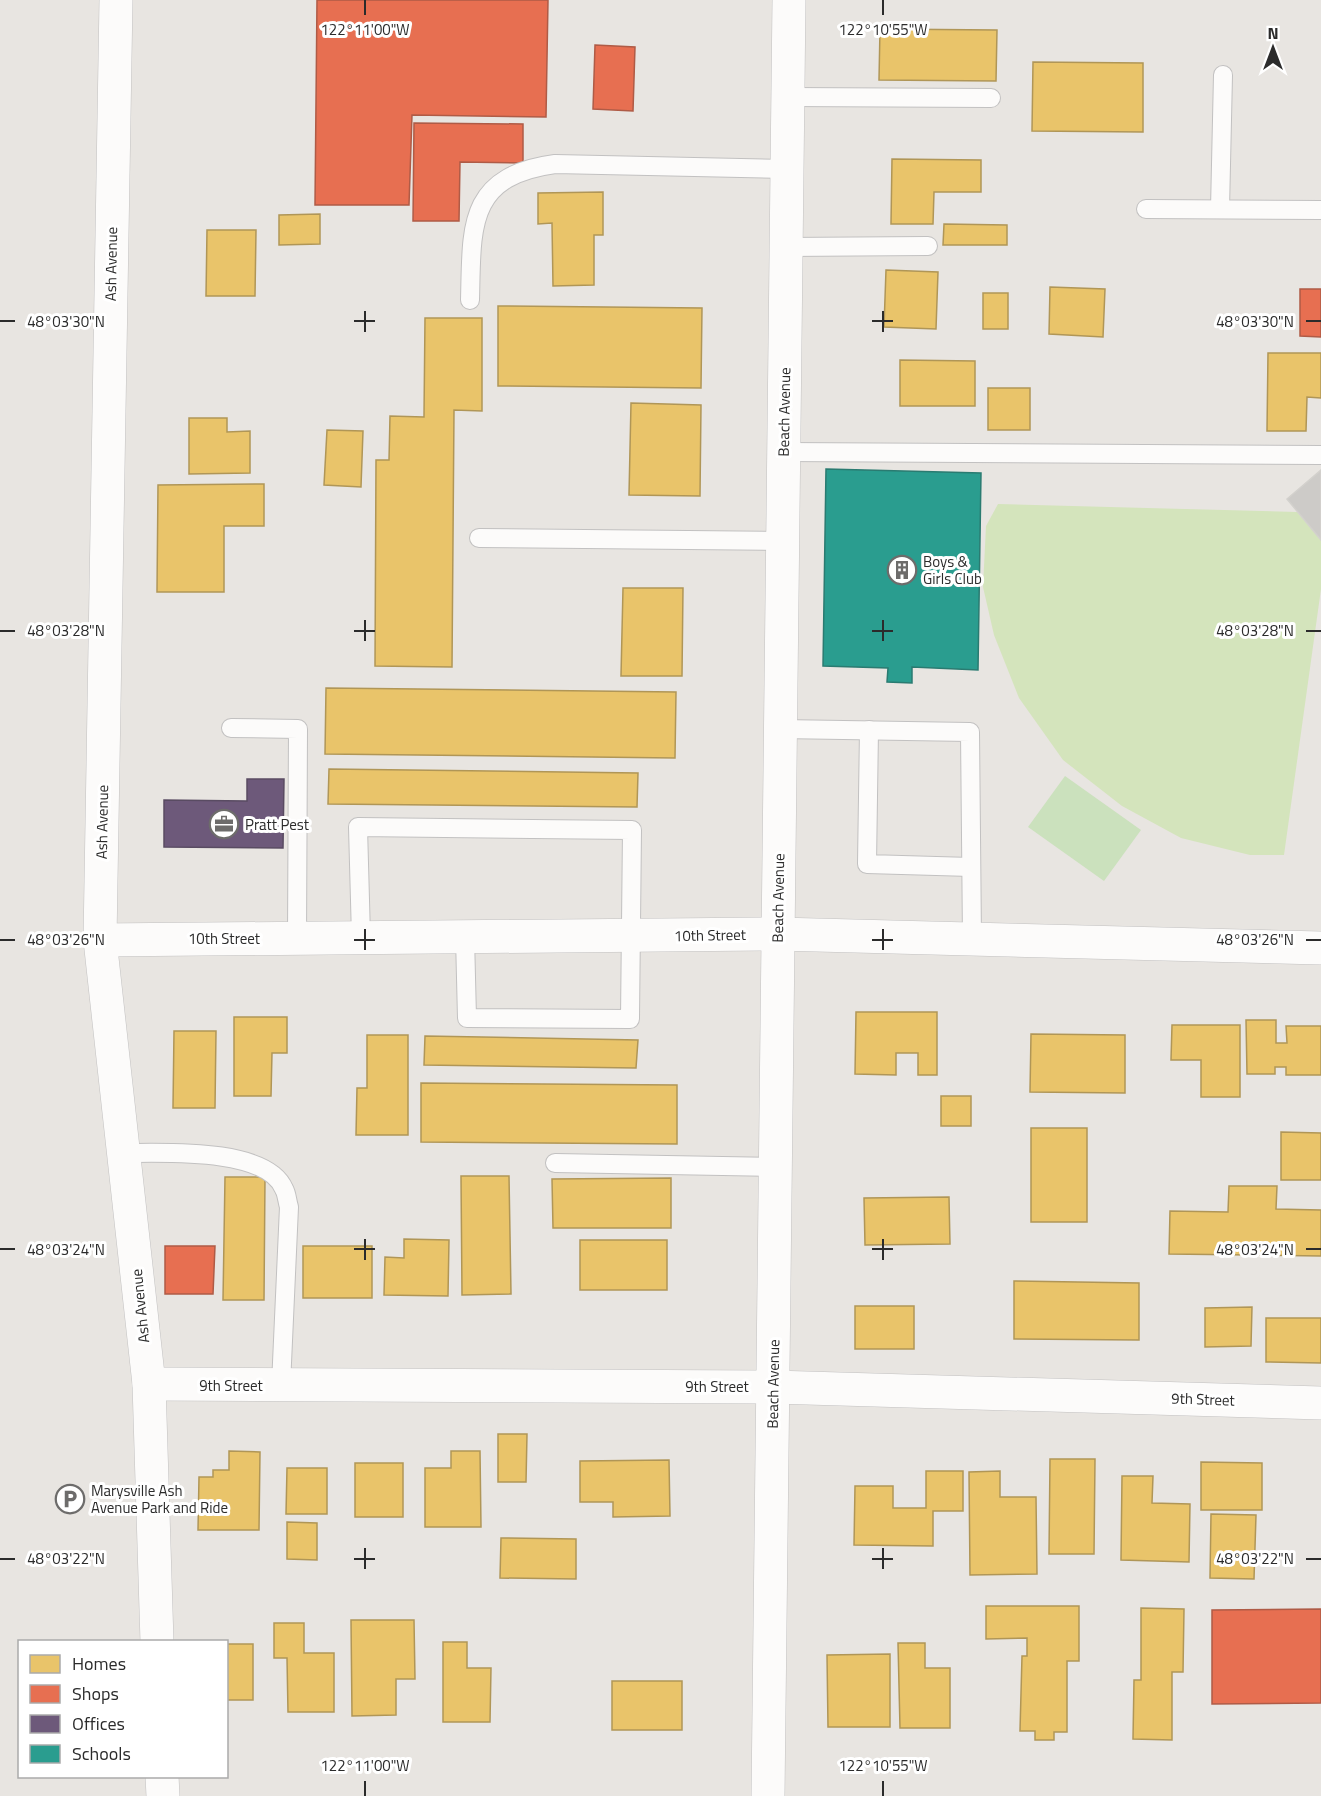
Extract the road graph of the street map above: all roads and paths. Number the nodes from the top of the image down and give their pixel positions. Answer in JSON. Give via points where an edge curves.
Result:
{"nodes":[{"id":1,"x":116,"y":0,"type":"edge"},
{"id":2,"x":789,"y":0,"type":"edge"},
{"id":3,"x":1223,"y":75,"type":"dead end"},
{"id":4,"x":788,"y":97,"type":"junction"},
{"id":5,"x":991,"y":98,"type":"dead end"},
{"id":6,"x":786,"y":169,"type":"junction"},
{"id":7,"x":1146,"y":208,"type":"dead end"},
{"id":8,"x":1220,"y":209,"type":"junction"},
{"id":9,"x":1321,"y":210,"type":"edge"},
{"id":10,"x":927,"y":246,"type":"dead end"},
{"id":11,"x":785,"y":247,"type":"junction"},
{"id":12,"x":470,"y":300,"type":"dead end"},
{"id":13,"x":783,"y":452,"type":"junction"},
{"id":14,"x":1321,"y":455,"type":"edge"},
{"id":15,"x":478,"y":538,"type":"dead end"},
{"id":16,"x":782,"y":541,"type":"junction"},
{"id":17,"x":231,"y":728,"type":"dead end"},
{"id":18,"x":780,"y":729,"type":"junction"},
{"id":19,"x":869,"y":730,"type":"junction"},
{"id":20,"x":971,"y":867,"type":"junction"},
{"id":21,"x":778,"y":934,"type":"junction"},
{"id":22,"x":630,"y":936,"type":"junction"},
{"id":23,"x":361,"y":937,"type":"junction"},
{"id":24,"x":465,"y":937,"type":"junction"},
{"id":25,"x":297,"y":938,"type":"junction"},
{"id":26,"x":972,"y":939,"type":"junction"},
{"id":27,"x":100,"y":940,"type":"junction"},
{"id":28,"x":1321,"y":948,"type":"edge"},
{"id":29,"x":123,"y":1153,"type":"junction"},
{"id":30,"x":555,"y":1163,"type":"dead end"},
{"id":31,"x":775,"y":1167,"type":"junction"},
{"id":32,"x":148,"y":1384,"type":"junction"},
{"id":33,"x":281,"y":1385,"type":"junction"},
{"id":34,"x":773,"y":1387,"type":"junction"},
{"id":35,"x":1321,"y":1403,"type":"edge"},
{"id":36,"x":158,"y":1640,"type":"edge"},
{"id":37,"x":162,"y":1778,"type":"edge"},
{"id":38,"x":163,"y":1796,"type":"edge"},
{"id":39,"x":768,"y":1796,"type":"edge"}],
"edges":[{"from":1,"to":27,"type":"street","name":"Ash Avenue"},
{"from":2,"to":4,"type":"street","name":"Beach Avenue"},
{"from":3,"to":8,"type":"lane"},
{"from":4,"to":5,"type":"lane"},
{"from":4,"to":6,"type":"street","name":"Beach Avenue"},
{"from":6,"to":11,"type":"street","name":"Beach Avenue"},
{"from":6,"to":12,"type":"lane","via":[[555,164],[522,171],[488,195],[476,216]]},
{"from":7,"to":8,"type":"lane"},
{"from":8,"to":9,"type":"lane"},
{"from":10,"to":11,"type":"lane"},
{"from":11,"to":13,"type":"street","name":"Beach Avenue"},
{"from":13,"to":14,"type":"lane"},
{"from":13,"to":16,"type":"street","name":"Beach Avenue"},
{"from":15,"to":16,"type":"lane"},
{"from":16,"to":18,"type":"street","name":"Beach Avenue"},
{"from":17,"to":25,"type":"lane","via":[[298,729]]},
{"from":18,"to":19,"type":"lane"},
{"from":18,"to":21,"type":"street","name":"Beach Avenue"},
{"from":19,"to":20,"type":"lane","via":[[970,732]]},
{"from":19,"to":20,"type":"lane","via":[[867,864]]},
{"from":20,"to":26,"type":"lane"},
{"from":21,"to":22,"type":"street","name":"10th Street"},
{"from":21,"to":26,"type":"street","name":"10th Street"},
{"from":21,"to":31,"type":"street","name":"Beach Avenue"},
{"from":22,"to":23,"type":"lane","via":[[632,830],[358,826]]},
{"from":22,"to":24,"type":"street","name":"10th Street"},
{"from":22,"to":24,"type":"lane","via":[[630,1019],[467,1018]]},
{"from":23,"to":24,"type":"street","name":"10th Street"},
{"from":23,"to":25,"type":"street","name":"10th Street"},
{"from":25,"to":27,"type":"street","name":"10th Street"},
{"from":26,"to":28,"type":"street","name":"10th Street"},
{"from":27,"to":29,"type":"street","name":"Ash Avenue"},
{"from":29,"to":32,"type":"street","name":"Ash Avenue"},
{"from":29,"to":33,"type":"lane","via":[[227,1157],[271,1173],[284,1187],[289,1207]]},
{"from":30,"to":31,"type":"lane"},
{"from":31,"to":34,"type":"street","name":"Beach Avenue"},
{"from":32,"to":33,"type":"street","name":"9th Street"},
{"from":32,"to":36,"type":"street","name":"Ash Avenue"},
{"from":33,"to":34,"type":"street","name":"9th Street"},
{"from":34,"to":35,"type":"street","name":"9th Street"},
{"from":34,"to":39,"type":"street","name":"Beach Avenue"},
{"from":37,"to":38,"type":"street"}]}
